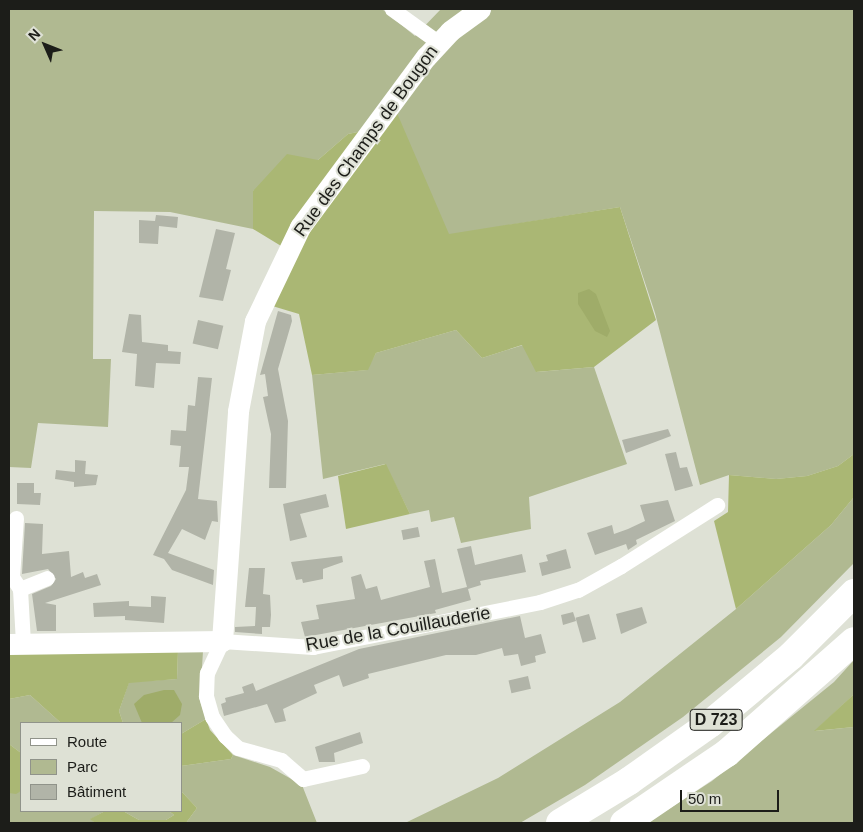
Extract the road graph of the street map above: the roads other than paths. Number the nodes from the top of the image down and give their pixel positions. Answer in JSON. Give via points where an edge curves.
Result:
{"nodes":[{"id":1,"x":392,"y":9,"type":"edge"},
{"id":2,"x":480,"y":9,"type":"edge"},
{"id":3,"x":438,"y":42,"type":"junction"},
{"id":4,"x":717,"y":506,"type":"dead end"},
{"id":5,"x":16,"y":518,"type":"dead end"},
{"id":6,"x":47,"y":578,"type":"dead end"},
{"id":7,"x":20,"y":589,"type":"junction"},
{"id":8,"x":854,"y":593,"type":"edge"},
{"id":9,"x":222,"y":641,"type":"junction"},
{"id":10,"x":854,"y":641,"type":"edge"},
{"id":11,"x":16,"y":644,"type":"edge"},
{"id":12,"x":362,"y":766,"type":"dead end"},
{"id":13,"x":560,"y":823,"type":"edge"},
{"id":14,"x":624,"y":823,"type":"edge"}],
"edges":[{"from":1,"to":3,"type":"street"},
{"from":2,"to":3,"type":"street","name":"Rue des Champs de Bougon"},
{"from":3,"to":9,"type":"street","name":"Rue des Champs de Bougon","via":[[300,227],[254,321],[238,411]]},
{"from":4,"to":9,"type":"street","name":"Rue de la Couillauderie","via":[[587,585],[540,602],[313,647]]},
{"from":5,"to":7,"type":"street","name":"Rue de la Couillauderie","via":[[12,577]]},
{"from":6,"to":7,"type":"street"},
{"from":7,"to":11,"type":"street","name":"Rue de la Couillauderie"},
{"from":8,"to":13,"type":"highway","number":"D 723","via":[[791,656],[711,723],[629,781]]},
{"from":9,"to":11,"type":"street","name":"Rue de la Couillauderie"},
{"from":9,"to":12,"type":"street","via":[[207,674],[206,696],[212,718],[238,748],[282,760],[303,779]]},
{"from":10,"to":14,"type":"highway","number":"D 723","via":[[727,753]]}]}
